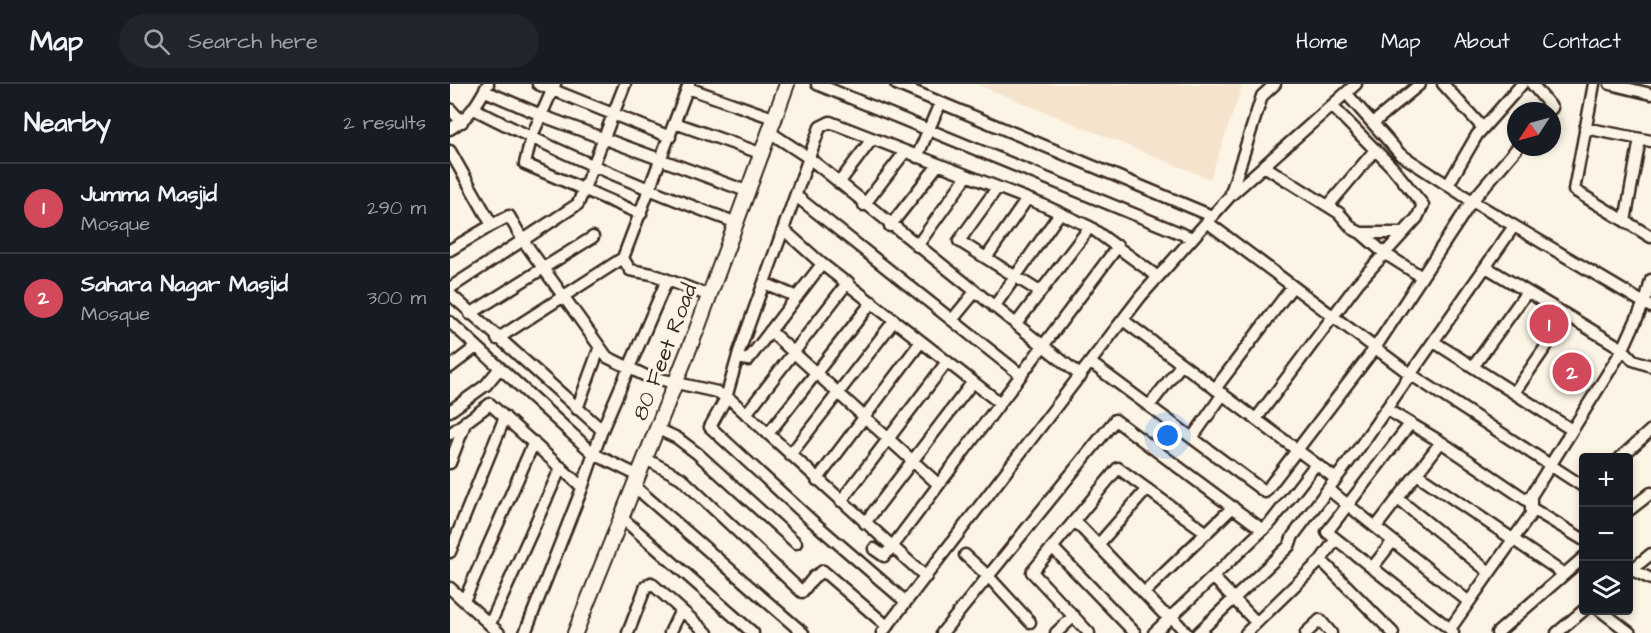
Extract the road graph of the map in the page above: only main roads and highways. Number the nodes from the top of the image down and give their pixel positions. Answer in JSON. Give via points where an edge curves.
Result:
{"nodes":[{"id":1,"x":787,"y":84,"type":"edge"},
{"id":2,"x":575,"y":633,"type":"edge"}],
"edges":[{"from":1,"to":2,"type":"main road","name":"80 Feet Road","via":[[710,296]]}]}
